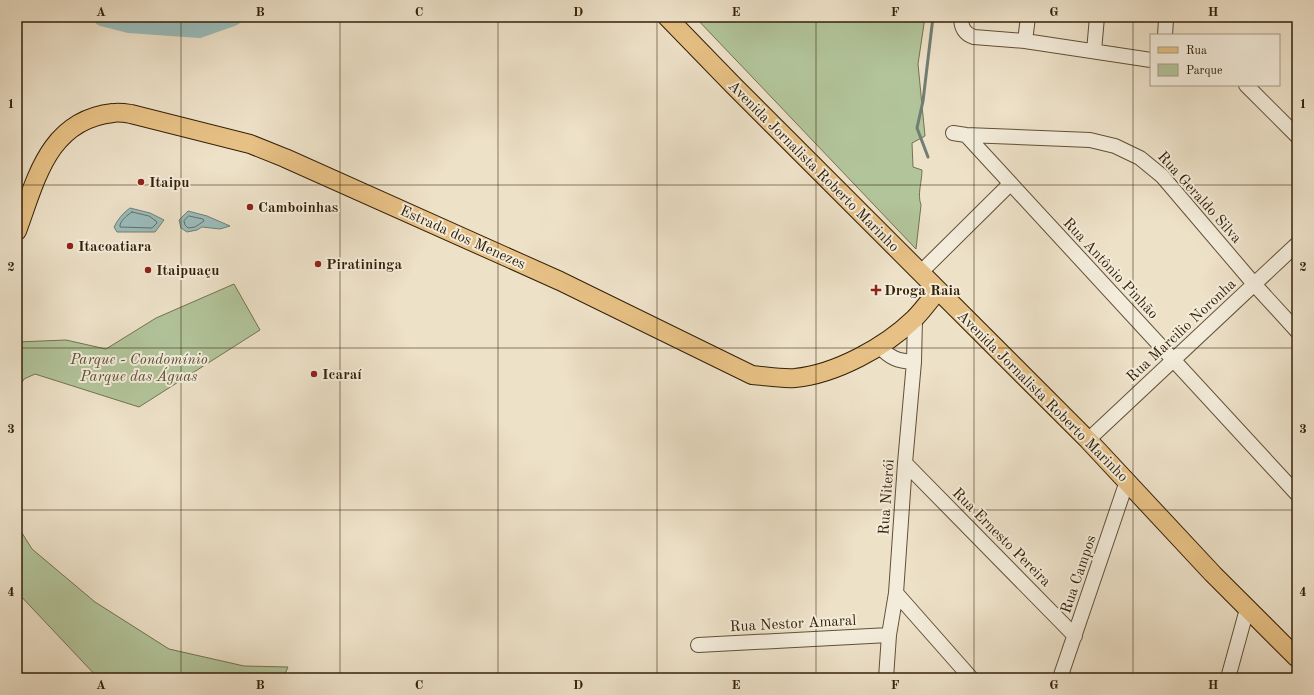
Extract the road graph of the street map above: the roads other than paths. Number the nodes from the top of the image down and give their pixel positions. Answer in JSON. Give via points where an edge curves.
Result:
{"nodes":[{"id":1,"x":667,"y":17,"type":"edge"},
{"id":2,"x":961,"y":17,"type":"edge"},
{"id":3,"x":1028,"y":17,"type":"edge"},
{"id":4,"x":1097,"y":17,"type":"edge"},
{"id":5,"x":1166,"y":20,"type":"dead end"},
{"id":6,"x":1165,"y":34,"type":"edge"},
{"id":7,"x":1025,"y":41,"type":"junction"},
{"id":8,"x":1094,"y":51,"type":"junction"},
{"id":9,"x":1150,"y":60,"type":"edge"},
{"id":10,"x":1247,"y":86,"type":"edge"},
{"id":11,"x":960,"y":134,"type":"joint"},
{"id":12,"x":1297,"y":136,"type":"edge"},
{"id":13,"x":1010,"y":184,"type":"junction"},
{"id":14,"x":17,"y":231,"type":"edge"},
{"id":15,"x":1297,"y":244,"type":"edge"},
{"id":16,"x":920,"y":273,"type":"junction"},
{"id":17,"x":1254,"y":284,"type":"junction"},
{"id":18,"x":938,"y":290,"type":"junction"},
{"id":19,"x":916,"y":318,"type":"junction"},
{"id":20,"x":1297,"y":331,"type":"edge"},
{"id":21,"x":879,"y":346,"type":"junction"},
{"id":22,"x":1174,"y":361,"type":"junction"},
{"id":23,"x":914,"y":362,"type":"junction"},
{"id":24,"x":1088,"y":440,"type":"junction"},
{"id":25,"x":905,"y":463,"type":"junction"},
{"id":26,"x":1127,"y":481,"type":"junction"},
{"id":27,"x":1297,"y":494,"type":"edge"},
{"id":28,"x":896,"y":592,"type":"junction"},
{"id":29,"x":1247,"y":609,"type":"junction"},
{"id":30,"x":889,"y":636,"type":"junction"},
{"id":31,"x":1075,"y":636,"type":"junction"},
{"id":32,"x":698,"y":645,"type":"dead end"},
{"id":33,"x":1297,"y":658,"type":"edge"},
{"id":34,"x":886,"y":678,"type":"edge"},
{"id":35,"x":971,"y":678,"type":"edge"},
{"id":36,"x":1060,"y":678,"type":"edge"},
{"id":37,"x":1228,"y":678,"type":"edge"}],
"edges":[{"from":1,"to":16,"type":"main road","name":"Avenida Jornalista Roberto Marinho"},
{"from":2,"to":7,"type":"street","via":[[962,28],[969,36]]},
{"from":3,"to":7,"type":"street"},
{"from":4,"to":8,"type":"street"},
{"from":5,"to":6,"type":"street"},
{"from":7,"to":8,"type":"street"},
{"from":8,"to":9,"type":"street"},
{"from":10,"to":12,"type":"street"},
{"from":11,"to":13,"type":"street","name":"Rua Antônio Pinhão"},
{"from":11,"to":17,"type":"street","name":"Rua Geraldo Silva","via":[[1090,140],[1115,146],[1140,158],[1162,176]]},
{"from":13,"to":16,"type":"street"},
{"from":13,"to":22,"type":"street","name":"Rua Antônio Pinhão"},
{"from":14,"to":21,"type":"main road","name":"Estrada dos Menezes","via":[[46,157],[58,140],[75,125],[93,117],[114,112],[131,114],[250,144],[285,158],[560,281],[752,375],[795,378],[819,374]]},
{"from":15,"to":17,"type":"street","name":"Rua Marcilio Noronha"},
{"from":16,"to":18,"type":"main road","name":"Avenida Jornalista Roberto Marinho"},
{"from":17,"to":20,"type":"street","name":"Rua Geraldo Silva"},
{"from":17,"to":22,"type":"street","name":"Rua Marcilio Noronha"},
{"from":18,"to":19,"type":"main road","name":"Estrada dos Menezes"},
{"from":18,"to":24,"type":"main road","name":"Avenida Jornalista Roberto Marinho"},
{"from":19,"to":21,"type":"main road","name":"Estrada dos Menezes"},
{"from":19,"to":23,"type":"street","name":"Rua Niterói"},
{"from":21,"to":23,"type":"street","via":[[897,360]]},
{"from":22,"to":24,"type":"street","name":"Rua Marcilio Noronha"},
{"from":22,"to":27,"type":"street","name":"Rua Antônio Pinhão"},
{"from":23,"to":25,"type":"street","name":"Rua Niterói"},
{"from":24,"to":26,"type":"main road","name":"Avenida Jornalista Roberto Marinho"},
{"from":25,"to":28,"type":"street","name":"Rua Niterói"},
{"from":25,"to":31,"type":"street","name":"Rua Ernesto Pereira"},
{"from":26,"to":29,"type":"main road","name":"Avenida Jornalista Roberto Marinho"},
{"from":26,"to":31,"type":"street","name":"Rua Campos"},
{"from":28,"to":30,"type":"street","name":"Rua Niterói"},
{"from":28,"to":35,"type":"street"},
{"from":29,"to":33,"type":"main road","name":"Avenida Jornalista Roberto Marinho"},
{"from":29,"to":37,"type":"street"},
{"from":30,"to":32,"type":"street","name":"Rua Nestor Amaral"},
{"from":30,"to":34,"type":"street","name":"Rua Niterói"},
{"from":31,"to":36,"type":"street","name":"Rua Campos"}]}
